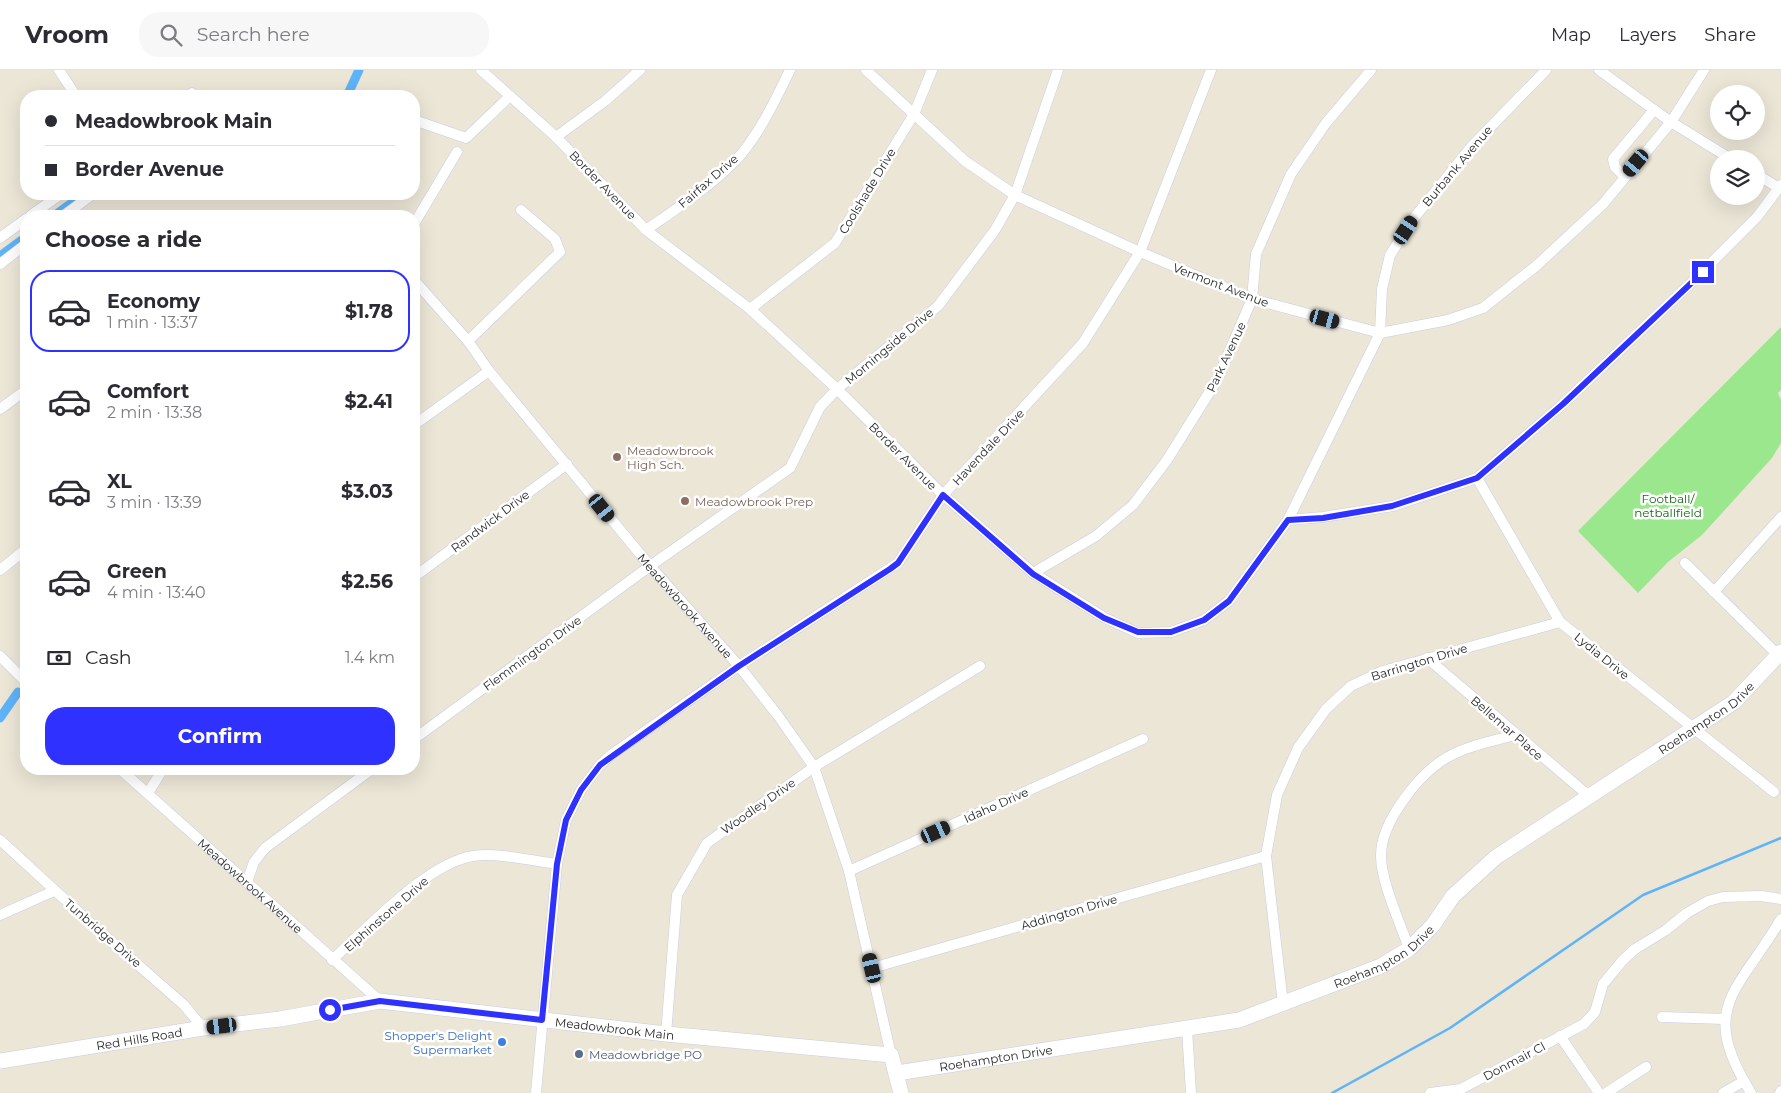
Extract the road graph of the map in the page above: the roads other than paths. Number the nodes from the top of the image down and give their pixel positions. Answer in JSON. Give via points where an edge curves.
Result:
{"nodes":[{"id":1,"x":59,"y":70,"type":"edge"},
{"id":2,"x":481,"y":70,"type":"edge"},
{"id":3,"x":640,"y":70,"type":"edge"},
{"id":4,"x":790,"y":70,"type":"edge"},
{"id":5,"x":866,"y":70,"type":"edge"},
{"id":6,"x":932,"y":70,"type":"edge"},
{"id":7,"x":1058,"y":70,"type":"edge"},
{"id":8,"x":1211,"y":70,"type":"edge"},
{"id":9,"x":1371,"y":70,"type":"edge"},
{"id":10,"x":1546,"y":70,"type":"edge"},
{"id":11,"x":1599,"y":70,"type":"edge"},
{"id":12,"x":1704,"y":70,"type":"edge"},
{"id":13,"x":72,"y":90,"type":"edge"},
{"id":14,"x":510,"y":96,"type":"junction"},
{"id":15,"x":1654,"y":110,"type":"junction"},
{"id":16,"x":914,"y":114,"type":"junction"},
{"id":17,"x":420,"y":122,"type":"edge"},
{"id":18,"x":1671,"y":122,"type":"junction"},
{"id":19,"x":556,"y":137,"type":"junction"},
{"id":20,"x":1716,"y":150,"type":"edge"},
{"id":21,"x":457,"y":152,"type":"dead end"},
{"id":22,"x":1625,"y":177,"type":"junction"},
{"id":23,"x":1765,"y":179,"type":"edge"},
{"id":24,"x":1780,"y":187,"type":"edge"},
{"id":25,"x":1015,"y":195,"type":"junction"},
{"id":26,"x":53,"y":200,"type":"edge"},
{"id":27,"x":85,"y":200,"type":"edge"},
{"id":28,"x":38,"y":210,"type":"edge"},
{"id":29,"x":71,"y":210,"type":"edge"},
{"id":30,"x":521,"y":210,"type":"dead end"},
{"id":31,"x":420,"y":214,"type":"edge"},
{"id":32,"x":20,"y":223,"type":"edge"},
{"id":33,"x":646,"y":230,"type":"junction"},
{"id":34,"x":0,"y":238,"type":"edge"},
{"id":35,"x":20,"y":249,"type":"edge"},
{"id":36,"x":1140,"y":252,"type":"junction"},
{"id":37,"x":0,"y":264,"type":"edge"},
{"id":38,"x":420,"y":287,"type":"edge"},
{"id":39,"x":1252,"y":299,"type":"junction"},
{"id":40,"x":750,"y":309,"type":"junction"},
{"id":41,"x":1380,"y":334,"type":"junction"},
{"id":42,"x":468,"y":341,"type":"junction"},
{"id":43,"x":489,"y":371,"type":"junction"},
{"id":44,"x":837,"y":389,"type":"junction"},
{"id":45,"x":20,"y":394,"type":"edge"},
{"id":46,"x":1,"y":406,"type":"edge"},
{"id":47,"x":420,"y":422,"type":"edge"},
{"id":48,"x":567,"y":464,"type":"junction"},
{"id":49,"x":1477,"y":478,"type":"junction"},
{"id":50,"x":943,"y":495,"type":"junction"},
{"id":51,"x":1781,"y":517,"type":"edge"},
{"id":52,"x":1288,"y":520,"type":"junction"},
{"id":53,"x":20,"y":554,"type":"edge"},
{"id":54,"x":1685,"y":563,"type":"dead end"},
{"id":55,"x":650,"y":566,"type":"junction"},
{"id":56,"x":0,"y":570,"type":"edge"},
{"id":57,"x":420,"y":574,"type":"edge"},
{"id":58,"x":1033,"y":574,"type":"junction"},
{"id":59,"x":1714,"y":592,"type":"junction"},
{"id":60,"x":1560,"y":622,"type":"junction"},
{"id":61,"x":1780,"y":653,"type":"edge"},
{"id":62,"x":0,"y":656,"type":"edge"},
{"id":63,"x":1427,"y":658,"type":"junction"},
{"id":64,"x":739,"y":666,"type":"junction"},
{"id":65,"x":980,"y":666,"type":"dead end"},
{"id":66,"x":20,"y":676,"type":"edge"},
{"id":67,"x":1693,"y":728,"type":"junction"},
{"id":68,"x":420,"y":735,"type":"edge"},
{"id":69,"x":1515,"y":736,"type":"junction"},
{"id":70,"x":1143,"y":739,"type":"dead end"},
{"id":71,"x":814,"y":767,"type":"junction"},
{"id":72,"x":127,"y":775,"type":"edge"},
{"id":73,"x":159,"y":775,"type":"edge"},
{"id":74,"x":364,"y":775,"type":"edge"},
{"id":75,"x":1774,"y":792,"type":"dead end"},
{"id":76,"x":148,"y":793,"type":"junction"},
{"id":77,"x":1589,"y":796,"type":"junction"},
{"id":78,"x":0,"y":840,"type":"edge"},
{"id":79,"x":1266,"y":856,"type":"junction"},
{"id":80,"x":557,"y":864,"type":"junction"},
{"id":81,"x":849,"y":871,"type":"junction"},
{"id":82,"x":247,"y":882,"type":"junction"},
{"id":83,"x":54,"y":891,"type":"junction"},
{"id":84,"x":1781,"y":900,"type":"edge"},
{"id":85,"x":0,"y":915,"type":"edge"},
{"id":86,"x":1781,"y":919,"type":"edge"},
{"id":87,"x":1409,"y":949,"type":"junction"},
{"id":88,"x":332,"y":960,"type":"junction"},
{"id":89,"x":872,"y":968,"type":"junction"},
{"id":90,"x":380,"y":1001,"type":"junction"},
{"id":91,"x":1283,"y":1004,"type":"junction"},
{"id":92,"x":1662,"y":1017,"type":"dead end"},
{"id":93,"x":280,"y":1019,"type":"joint"},
{"id":94,"x":1725,"y":1019,"type":"junction"},
{"id":95,"x":542,"y":1020,"type":"junction"},
{"id":96,"x":203,"y":1028,"type":"junction"},
{"id":97,"x":1187,"y":1029,"type":"junction"},
{"id":98,"x":666,"y":1034,"type":"junction"},
{"id":99,"x":1560,"y":1036,"type":"junction"},
{"id":100,"x":891,"y":1055,"type":"junction"},
{"id":101,"x":0,"y":1061,"type":"edge"},
{"id":102,"x":1646,"y":1066,"type":"dead end"},
{"id":103,"x":897,"y":1073,"type":"junction"},
{"id":104,"x":1744,"y":1081,"type":"junction"},
{"id":105,"x":1462,"y":1091,"type":"edge"},
{"id":106,"x":536,"y":1093,"type":"edge"},
{"id":107,"x":901,"y":1093,"type":"edge"},
{"id":108,"x":1191,"y":1093,"type":"edge"},
{"id":109,"x":1430,"y":1093,"type":"edge"},
{"id":110,"x":1599,"y":1093,"type":"edge"},
{"id":111,"x":1606,"y":1093,"type":"edge"},
{"id":112,"x":1723,"y":1093,"type":"edge"},
{"id":113,"x":1751,"y":1093,"type":"edge"}],
"edges":[{"from":1,"to":13,"type":"street"},
{"from":2,"to":14,"type":"street","name":"Border Avenue"},
{"from":3,"to":19,"type":"street"},
{"from":4,"to":33,"type":"street","name":"Fairfax Drive","via":[[767,115],[735,161]]},
{"from":5,"to":16,"type":"street","name":"Vermont Avenue"},
{"from":6,"to":16,"type":"street","name":"Coolshade Drive"},
{"from":7,"to":25,"type":"street","name":"Morningside Drive"},
{"from":8,"to":36,"type":"street","name":"Havendale Drive"},
{"from":9,"to":39,"type":"street","name":"Park Avenue","via":[[1326,123],[1291,174],[1256,254]]},
{"from":10,"to":41,"type":"street","name":"Burbank Avenue","via":[[1472,146],[1414,218],[1390,255],[1382,289]]},
{"from":11,"to":15,"type":"street"},
{"from":12,"to":18,"type":"street","name":"Vermont Avenue"},
{"from":14,"to":17,"type":"street","via":[[466,138]]},
{"from":14,"to":19,"type":"street","name":"Border Avenue"},
{"from":15,"to":18,"type":"street"},
{"from":15,"to":22,"type":"street","via":[[1613,159],[1615,167]]},
{"from":16,"to":25,"type":"street","name":"Vermont Avenue","via":[[965,161]]},
{"from":16,"to":40,"type":"street","name":"Coolshade Drive","via":[[835,243]]},
{"from":18,"to":20,"type":"street"},
{"from":18,"to":22,"type":"street","name":"Vermont Avenue"},
{"from":19,"to":33,"type":"street","name":"Border Avenue"},
{"from":21,"to":31,"type":"street"},
{"from":22,"to":41,"type":"street","name":"Vermont Avenue","via":[[1603,204],[1566,239],[1483,308],[1448,320]]},
{"from":23,"to":24,"type":"street"},
{"from":24,"to":49,"type":"street","via":[[1757,217],[1682,292],[1563,404]]},
{"from":25,"to":36,"type":"street","name":"Vermont Avenue"},
{"from":25,"to":44,"type":"street","name":"Morningside Drive","via":[[995,230],[938,306]]},
{"from":26,"to":28,"type":"street"},
{"from":27,"to":29,"type":"street"},
{"from":30,"to":42,"type":"street","via":[[555,239],[560,252]]},
{"from":32,"to":34,"type":"street"},
{"from":33,"to":40,"type":"street","name":"Border Avenue"},
{"from":35,"to":37,"type":"street"},
{"from":36,"to":39,"type":"street","name":"Vermont Avenue"},
{"from":36,"to":50,"type":"street","name":"Havendale Drive","via":[[1083,343]]},
{"from":38,"to":42,"type":"street","name":"Meadowbrook Avenue"},
{"from":39,"to":41,"type":"street","name":"Vermont Avenue"},
{"from":39,"to":58,"type":"street","name":"Park Avenue","via":[[1217,380],[1167,460],[1133,505],[1096,536]]},
{"from":40,"to":44,"type":"street","name":"Border Avenue"},
{"from":41,"to":52,"type":"street","name":"Border Avenue"},
{"from":42,"to":43,"type":"street","name":"Meadowbrook Avenue"},
{"from":43,"to":47,"type":"street"},
{"from":43,"to":48,"type":"street","name":"Meadowbrook Avenue"},
{"from":44,"to":50,"type":"street","name":"Border Avenue"},
{"from":44,"to":55,"type":"street","name":"Morningside Drive","via":[[820,407],[790,468]]},
{"from":45,"to":46,"type":"street"},
{"from":48,"to":55,"type":"street","name":"Meadowbrook Avenue"},
{"from":48,"to":57,"type":"street","name":"Randwick Drive"},
{"from":49,"to":52,"type":"street","via":[[1392,506],[1323,518]]},
{"from":49,"to":60,"type":"street","name":"Lydia Drive"},
{"from":50,"to":58,"type":"street","name":"Border Avenue"},
{"from":50,"to":64,"type":"street","name":"Havendale Drive","via":[[898,563]]},
{"from":51,"to":59,"type":"street"},
{"from":52,"to":58,"type":"street","name":"Border Avenue","via":[[1229,601],[1204,620],[1171,632],[1130,629],[1104,618]]},
{"from":53,"to":56,"type":"street"},
{"from":54,"to":59,"type":"street"},
{"from":55,"to":64,"type":"street","name":"Meadowbrook Avenue"},
{"from":55,"to":68,"type":"street","name":"Flemmington Drive"},
{"from":59,"to":61,"type":"street"},
{"from":60,"to":63,"type":"street","name":"Barrington Drive"},
{"from":60,"to":67,"type":"street","name":"Lydia Drive"},
{"from":61,"to":67,"type":"street","name":"Roehampton Drive","via":[[1734,702]]},
{"from":62,"to":66,"type":"street"},
{"from":63,"to":69,"type":"street","name":"Bellemar Place"},
{"from":63,"to":79,"type":"street","name":"Barrington Drive","via":[[1383,671],[1351,686],[1326,709],[1298,748],[1277,795]]},
{"from":64,"to":71,"type":"street","name":"Meadowbrook Avenue"},
{"from":64,"to":80,"type":"street","name":"Havendale Drive","via":[[600,765],[581,790],[566,820]]},
{"from":65,"to":71,"type":"street","name":"Woodley Drive"},
{"from":67,"to":75,"type":"street","name":"Lydia Drive"},
{"from":67,"to":77,"type":"street","name":"Roehampton Drive"},
{"from":69,"to":77,"type":"street","name":"Bellemar Place"},
{"from":69,"to":87,"type":"street","via":[[1448,757],[1432,768],[1414,787],[1384,835],[1381,857],[1385,877]]},
{"from":70,"to":81,"type":"street","name":"Idaho Drive"},
{"from":71,"to":81,"type":"street","name":"Meadowbrook Avenue"},
{"from":71,"to":98,"type":"street","name":"Woodley Drive","via":[[707,844],[692,866],[677,895]]},
{"from":72,"to":76,"type":"street","name":"Meadowbrook Avenue"},
{"from":73,"to":76,"type":"street"},
{"from":74,"to":82,"type":"street","via":[[265,848],[254,862]]},
{"from":76,"to":82,"type":"street","name":"Meadowbrook Avenue"},
{"from":77,"to":87,"type":"street","name":"Roehampton Drive","via":[[1515,843],[1478,872],[1453,896],[1433,925]]},
{"from":78,"to":83,"type":"street","name":"Tunbridge Drive"},
{"from":79,"to":89,"type":"street","name":"Addington Drive"},
{"from":79,"to":91,"type":"street","name":"Barrington Drive"},
{"from":80,"to":88,"type":"street","name":"Elphinstone Drive","via":[[474,856],[457,860],[429,876],[396,902]]},
{"from":80,"to":95,"type":"street","name":"Havendale Drive"},
{"from":81,"to":89,"type":"street","name":"Meadowbrook Avenue"},
{"from":82,"to":88,"type":"street","name":"Meadowbrook Avenue"},
{"from":83,"to":85,"type":"street"},
{"from":83,"to":96,"type":"street","name":"Tunbridge Drive","via":[[184,1005]]},
{"from":84,"to":99,"type":"street","via":[[1761,896],[1708,900],[1623,960],[1603,984],[1595,1012],[1584,1024]]},
{"from":86,"to":94,"type":"street","via":[[1745,971],[1728,1005]]},
{"from":87,"to":91,"type":"street","name":"Roehampton Drive","via":[[1381,966]]},
{"from":88,"to":90,"type":"street","name":"Meadowbrook Avenue"},
{"from":89,"to":100,"type":"street","name":"Meadowbrook Avenue"},
{"from":90,"to":93,"type":"street","name":"Meadowbrook Main"},
{"from":90,"to":95,"type":"street","name":"Meadowbrook Main"},
{"from":91,"to":97,"type":"street","name":"Roehampton Drive","via":[[1238,1020]]},
{"from":92,"to":94,"type":"street"},
{"from":93,"to":96,"type":"street","name":"Red Hills Road"},
{"from":94,"to":104,"type":"street","via":[[1726,1042]]},
{"from":95,"to":98,"type":"street","name":"Meadowbrook Main"},
{"from":95,"to":106,"type":"street","name":"Havendale Drive"},
{"from":96,"to":101,"type":"street","name":"Red Hills Road"},
{"from":97,"to":103,"type":"street","name":"Roehampton Drive"},
{"from":97,"to":108,"type":"street"},
{"from":98,"to":100,"type":"street","name":"Meadowbrook Main"},
{"from":99,"to":105,"type":"street","name":"Donmair Cl"},
{"from":99,"to":110,"type":"street","name":"Donmair Cl"},
{"from":100,"to":103,"type":"street","name":"Meadowbrook Avenue"},
{"from":102,"to":111,"type":"street"},
{"from":103,"to":107,"type":"street","name":"Meadowbrook Avenue"},
{"from":104,"to":112,"type":"street"},
{"from":104,"to":113,"type":"street"},
{"from":105,"to":109,"type":"street","name":"Donmair Cl"}]}
